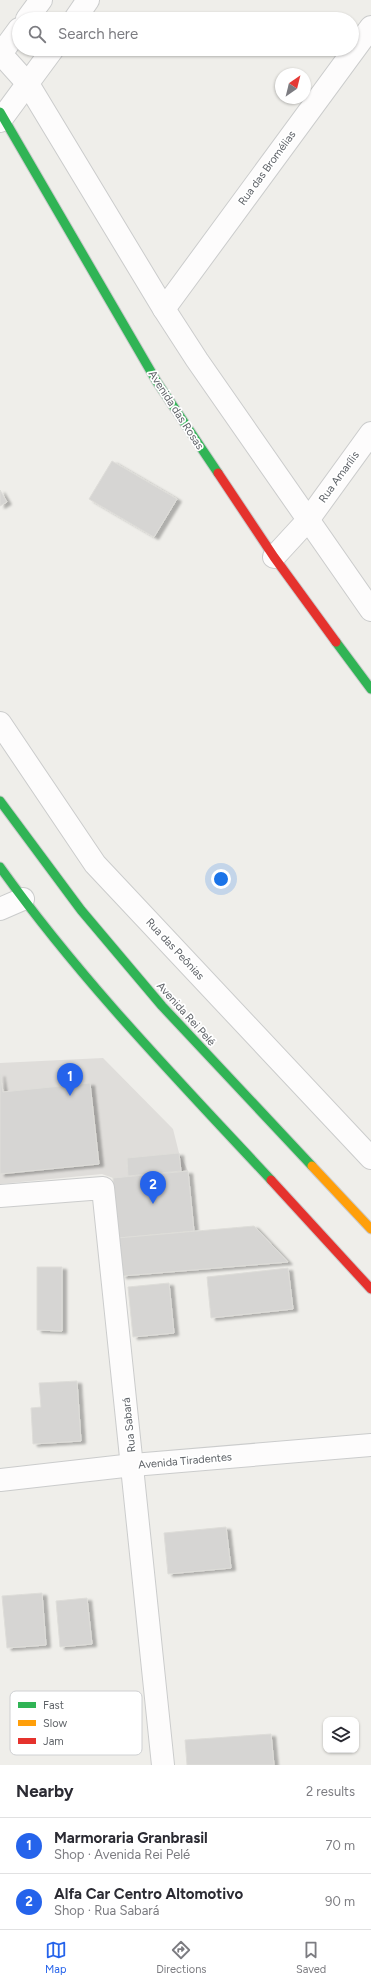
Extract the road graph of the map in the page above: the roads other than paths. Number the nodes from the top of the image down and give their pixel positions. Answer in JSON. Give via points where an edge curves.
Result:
{"nodes":[{"id":1,"x":40,"y":0,"type":"edge"},
{"id":2,"x":88,"y":0,"type":"edge"},
{"id":3,"x":32,"y":12,"type":"edge"},
{"id":4,"x":79,"y":12,"type":"edge"},
{"id":5,"x":371,"y":27,"type":"edge"},
{"id":6,"x":12,"y":39,"type":"edge"},
{"id":7,"x":359,"y":43,"type":"edge"},
{"id":8,"x":1,"y":54,"type":"edge"},
{"id":9,"x":48,"y":56,"type":"edge"},
{"id":10,"x":350,"y":56,"type":"edge"},
{"id":11,"x":28,"y":84,"type":"junction"},
{"id":12,"x":1,"y":116,"type":"edge"},
{"id":13,"x":164,"y":309,"type":"junction"},
{"id":14,"x":371,"y":433,"type":"edge"},
{"id":15,"x":308,"y":520,"type":"junction"},
{"id":16,"x":274,"y":557,"type":"junction"},
{"id":17,"x":371,"y":610,"type":"edge"},
{"id":18,"x":371,"y":689,"type":"edge"},
{"id":19,"x":0,"y":723,"type":"edge"},
{"id":20,"x":0,"y":801,"type":"edge"},
{"id":21,"x":0,"y":867,"type":"edge"},
{"id":22,"x":23,"y":899,"type":"junction"},
{"id":23,"x":0,"y":909,"type":"edge"},
{"id":24,"x":371,"y":1158,"type":"edge"},
{"id":25,"x":0,"y":1196,"type":"edge"},
{"id":26,"x":371,"y":1229,"type":"edge"},
{"id":27,"x":371,"y":1289,"type":"edge"},
{"id":28,"x":371,"y":1445,"type":"edge"},
{"id":29,"x":133,"y":1465,"type":"junction"},
{"id":30,"x":0,"y":1480,"type":"edge"},
{"id":31,"x":163,"y":1765,"type":"edge"}],
"edges":[{"from":1,"to":3,"type":"street"},
{"from":2,"to":4,"type":"street"},
{"from":5,"to":7,"type":"street","name":"Rua das Bromélias"},
{"from":6,"to":8,"type":"street"},
{"from":8,"to":11,"type":"street"},
{"from":9,"to":11,"type":"street"},
{"from":10,"to":13,"type":"street","name":"Rua das Bromélias"},
{"from":11,"to":12,"type":"street"},
{"from":11,"to":13,"type":"street"},
{"from":12,"to":16,"type":"main road","name":"Avenida das Rosas","via":[[157,382]]},
{"from":13,"to":15,"type":"street"},
{"from":14,"to":15,"type":"street","name":"Rua Amarílis"},
{"from":15,"to":16,"type":"street","name":"Rua Amarílis"},
{"from":15,"to":17,"type":"street"},
{"from":16,"to":18,"type":"main road","name":"Avenida das Rosas"},
{"from":19,"to":24,"type":"street","name":"Rua das Peônias","via":[[95,864]]},
{"from":20,"to":26,"type":"main road","name":"Avenida Rei Pelé","via":[[76,904],[162,1006]]},
{"from":21,"to":22,"type":"main road"},
{"from":22,"to":23,"type":"street"},
{"from":22,"to":27,"type":"main road","via":[[134,1032]]},
{"from":25,"to":29,"type":"street","name":"Rua Sabará","via":[[103,1188]]},
{"from":28,"to":29,"type":"street","name":"Avenida Tiradentes"},
{"from":29,"to":30,"type":"street","name":"Avenida Tiradentes"},
{"from":29,"to":31,"type":"street","name":"Rua Sabará"}]}
